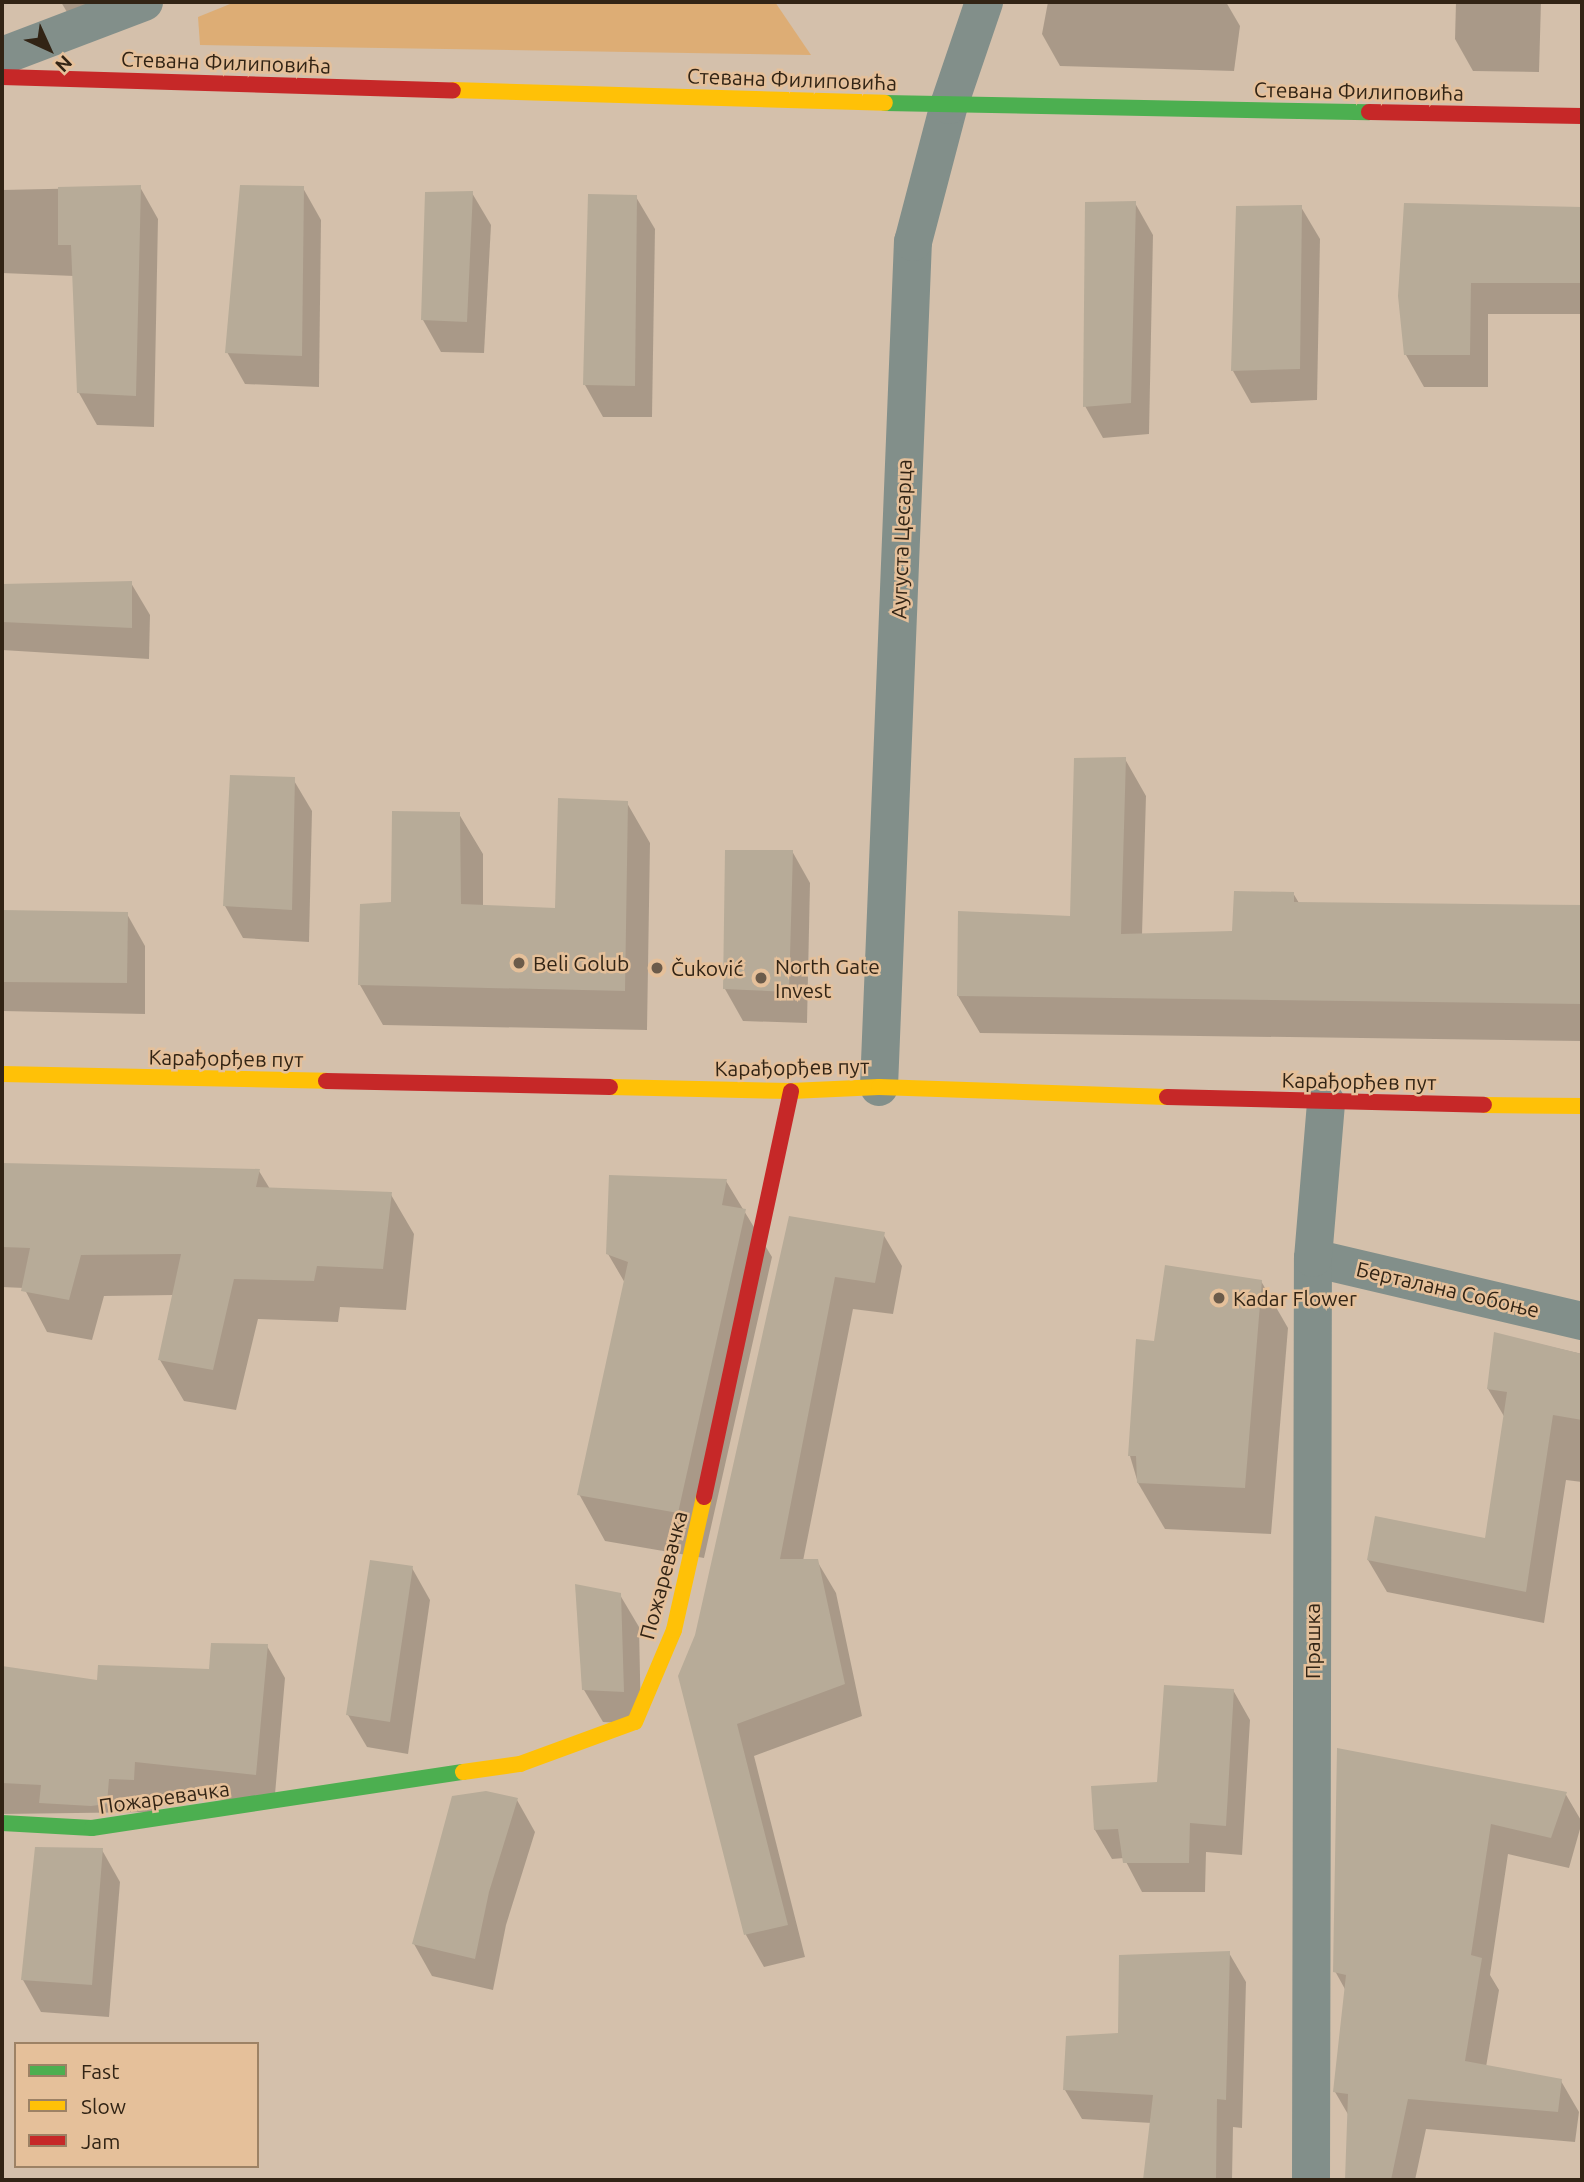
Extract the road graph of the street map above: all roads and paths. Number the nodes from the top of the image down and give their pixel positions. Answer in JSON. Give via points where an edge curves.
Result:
{"nodes":[{"id":1,"x":144,"y":2,"type":"edge"},
{"id":2,"x":984,"y":2,"type":"edge"},
{"id":3,"x":2,"y":56,"type":"edge"},
{"id":4,"x":2,"y":77,"type":"edge"},
{"id":5,"x":949,"y":105,"type":"junction"},
{"id":6,"x":1582,"y":116,"type":"edge"},
{"id":7,"x":2,"y":1074,"type":"edge"},
{"id":8,"x":879,"y":1087,"type":"junction"},
{"id":9,"x":791,"y":1091,"type":"junction"},
{"id":10,"x":1326,"y":1103,"type":"junction"},
{"id":11,"x":1582,"y":1106,"type":"edge"},
{"id":12,"x":1313,"y":1258,"type":"junction"},
{"id":13,"x":1582,"y":1321,"type":"edge"},
{"id":14,"x":2,"y":1824,"type":"edge"},
{"id":15,"x":1311,"y":2180,"type":"edge"}],
"edges":[{"from":1,"to":3,"type":"street"},
{"from":2,"to":5,"type":"street","name":"Аугуста Цесарца"},
{"from":4,"to":5,"type":"street","name":"Стевана Филиповића"},
{"from":5,"to":6,"type":"street","name":"Стевана Филиповића"},
{"from":5,"to":8,"type":"street","name":"Аугуста Цесарца","via":[[913,242]]},
{"from":7,"to":9,"type":"street","name":"Карађорђев пут"},
{"from":8,"to":9,"type":"street","name":"Карађорђев пут"},
{"from":8,"to":10,"type":"street","name":"Карађорђев пут"},
{"from":9,"to":14,"type":"street","name":"Пожаревачка","via":[[759,1257],[674,1630],[635,1722],[520,1764],[415,1781],[92,1828]]},
{"from":10,"to":11,"type":"street","name":"Карађорђев пут"},
{"from":10,"to":12,"type":"street","name":"Прашка"},
{"from":12,"to":13,"type":"street","name":"Берталана Собоње"},
{"from":12,"to":15,"type":"street","name":"Прашка"}]}
